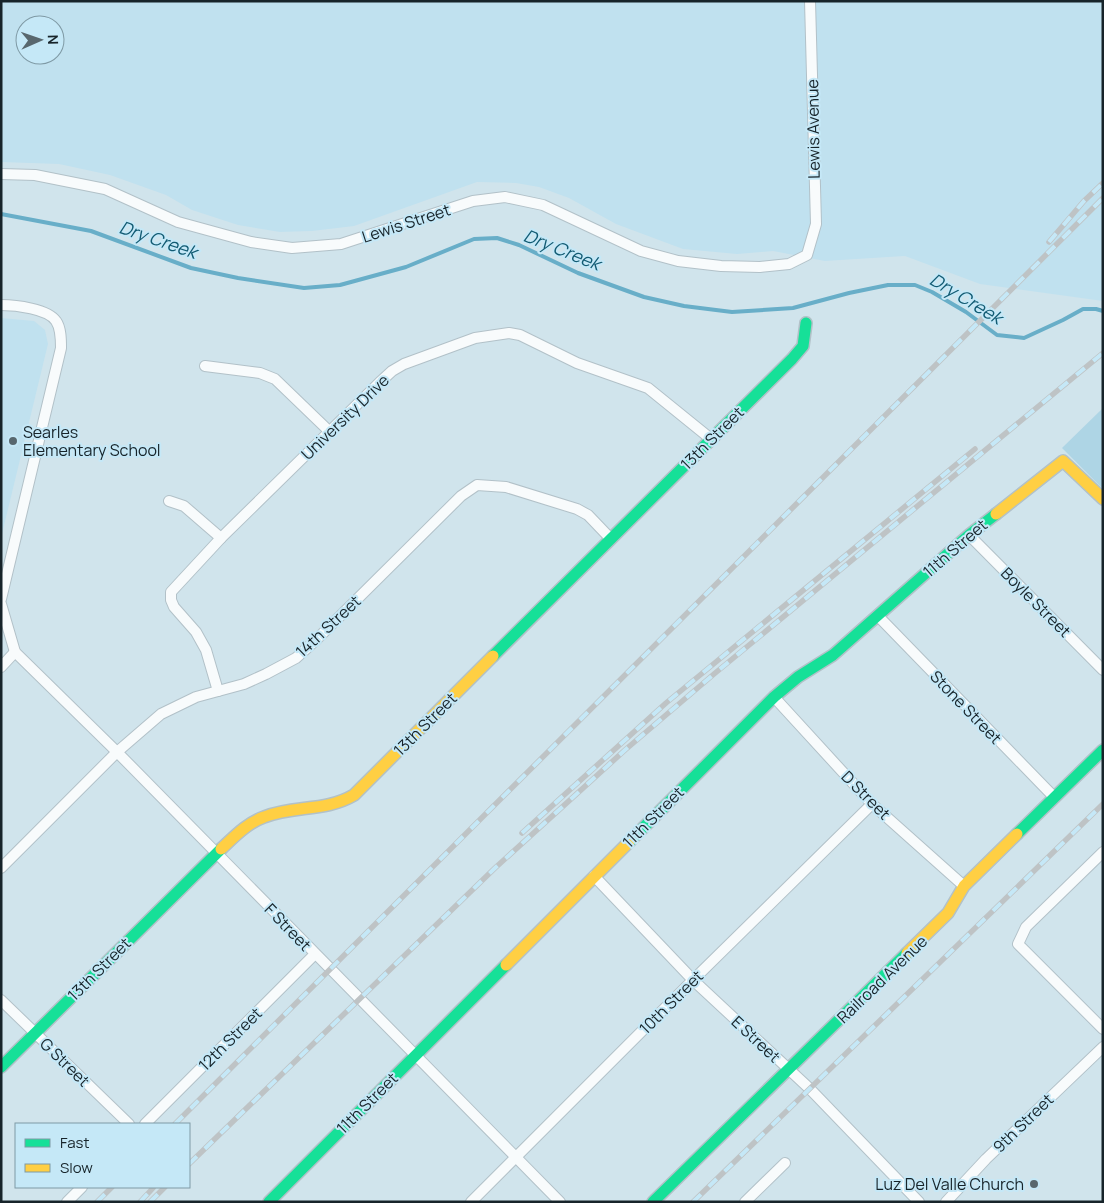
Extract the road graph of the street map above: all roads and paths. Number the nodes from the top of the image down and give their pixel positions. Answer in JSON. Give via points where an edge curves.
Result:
{"nodes":[{"id":1,"x":810,"y":1,"type":"edge"},
{"id":2,"x":1,"y":174,"type":"edge"},
{"id":3,"x":806,"y":254,"type":"joint"},
{"id":4,"x":1,"y":304,"type":"edge"},
{"id":5,"x":806,"y":323,"type":"dead end"},
{"id":6,"x":205,"y":366,"type":"dead end"},
{"id":7,"x":330,"y":432,"type":"junction"},
{"id":8,"x":711,"y":438,"type":"junction"},
{"id":9,"x":1103,"y":499,"type":"edge"},
{"id":10,"x":169,"y":501,"type":"dead end"},
{"id":11,"x":969,"y":535,"type":"junction"},
{"id":12,"x":221,"y":538,"type":"junction"},
{"id":13,"x":610,"y":538,"type":"junction"},
{"id":14,"x":1,"y":599,"type":"edge"},
{"id":15,"x":1,"y":604,"type":"edge"},
{"id":16,"x":878,"y":616,"type":"junction"},
{"id":17,"x":16,"y":652,"type":"junction"},
{"id":18,"x":1,"y":667,"type":"edge"},
{"id":19,"x":1103,"y":670,"type":"edge"},
{"id":20,"x":218,"y":691,"type":"junction"},
{"id":21,"x":774,"y":697,"type":"junction"},
{"id":22,"x":1103,"y":750,"type":"edge"},
{"id":23,"x":117,"y":752,"type":"junction"},
{"id":24,"x":1054,"y":798,"type":"junction"},
{"id":25,"x":872,"y":804,"type":"junction"},
{"id":26,"x":1103,"y":852,"type":"edge"},
{"id":27,"x":217,"y":853,"type":"junction"},
{"id":28,"x":1,"y":868,"type":"edge"},
{"id":29,"x":594,"y":876,"type":"junction"},
{"id":30,"x":964,"y":886,"type":"junction"},
{"id":31,"x":315,"y":954,"type":"junction"},
{"id":32,"x":693,"y":980,"type":"junction"},
{"id":33,"x":1,"y":1000,"type":"edge"},
{"id":34,"x":1103,"y":1028,"type":"edge"},
{"id":35,"x":35,"y":1032,"type":"junction"},
{"id":36,"x":1103,"y":1047,"type":"edge"},
{"id":37,"x":415,"y":1055,"type":"junction"},
{"id":38,"x":1,"y":1067,"type":"edge"},
{"id":39,"x":789,"y":1070,"type":"junction"},
{"id":40,"x":128,"y":1123,"type":"edge"},
{"id":41,"x":146,"y":1123,"type":"edge"},
{"id":42,"x":516,"y":1157,"type":"junction"},
{"id":43,"x":785,"y":1163,"type":"dead end"},
{"id":44,"x":81,"y":1188,"type":"edge"},
{"id":45,"x":67,"y":1202,"type":"edge"},
{"id":46,"x":269,"y":1202,"type":"edge"},
{"id":47,"x":471,"y":1202,"type":"edge"},
{"id":48,"x":560,"y":1202,"type":"edge"},
{"id":49,"x":653,"y":1202,"type":"edge"},
{"id":50,"x":746,"y":1202,"type":"edge"},
{"id":51,"x":919,"y":1202,"type":"edge"},
{"id":52,"x":946,"y":1202,"type":"edge"}],
"edges":[{"from":1,"to":3,"type":"street","name":"Lewis Avenue","via":[[816,224]]},
{"from":2,"to":3,"type":"street","name":"Lewis Street","via":[[35,175],[105,189],[178,222],[251,242],[292,248],[341,244],[473,201],[505,197],[543,205],[641,251],[678,261],[760,267],[789,264]]},
{"from":4,"to":14,"type":"street","via":[[44,312],[56,322],[61,348]]},
{"from":5,"to":8,"type":"street","name":"13th Street","via":[[803,346],[792,360]]},
{"from":6,"to":7,"type":"street","via":[[275,379]]},
{"from":7,"to":8,"type":"street","name":"University Drive","via":[[392,371],[404,364],[476,338],[509,333],[520,335],[577,363],[648,388]]},
{"from":7,"to":12,"type":"street","name":"University Drive"},
{"from":8,"to":13,"type":"street","name":"13th Street"},
{"from":9,"to":11,"type":"street","name":"11th Street","via":[[1063,461]]},
{"from":10,"to":12,"type":"street","via":[[184,506]]},
{"from":11,"to":16,"type":"street","name":"11th Street"},
{"from":11,"to":19,"type":"street","name":"Boyle Street"},
{"from":12,"to":20,"type":"street","name":"University Drive","via":[[170,592],[174,608],[196,632],[206,650]]},
{"from":13,"to":20,"type":"street","name":"14th Street","via":[[577,508],[506,487],[477,485],[461,496],[296,658],[244,684]]},
{"from":13,"to":27,"type":"street","name":"13th Street","via":[[354,795],[333,806],[260,818]]},
{"from":15,"to":17,"type":"street"},
{"from":16,"to":21,"type":"street","name":"11th Street","via":[[833,655]]},
{"from":16,"to":24,"type":"street","name":"Stone Street"},
{"from":17,"to":18,"type":"street"},
{"from":17,"to":23,"type":"street","name":"F Street"},
{"from":20,"to":23,"type":"street","name":"14th Street","via":[[196,697],[161,714]]},
{"from":21,"to":25,"type":"street","name":"D Street"},
{"from":21,"to":29,"type":"street","name":"11th Street"},
{"from":22,"to":24,"type":"street","name":"Railroad Avenue"},
{"from":23,"to":27,"type":"street","name":"F Street"},
{"from":23,"to":28,"type":"street","name":"14th Street"},
{"from":24,"to":30,"type":"street","name":"Railroad Avenue"},
{"from":25,"to":30,"type":"street","name":"D Street"},
{"from":25,"to":32,"type":"street","name":"10th Street"},
{"from":26,"to":34,"type":"street","via":[[1026,927],[1018,944]]},
{"from":27,"to":31,"type":"street","name":"F Street"},
{"from":27,"to":35,"type":"street","name":"13th Street"},
{"from":29,"to":32,"type":"street","name":"E Street"},
{"from":29,"to":37,"type":"street","name":"11th Street"},
{"from":30,"to":39,"type":"street","name":"Railroad Avenue","via":[[948,913]]},
{"from":31,"to":37,"type":"street","name":"F Street"},
{"from":31,"to":41,"type":"street","name":"12th Street"},
{"from":32,"to":39,"type":"street","name":"E Street"},
{"from":32,"to":42,"type":"street","name":"10th Street"},
{"from":33,"to":35,"type":"street","name":"G Street"},
{"from":35,"to":38,"type":"street","name":"13th Street"},
{"from":35,"to":40,"type":"street","name":"G Street"},
{"from":36,"to":52,"type":"street","name":"9th Street"},
{"from":37,"to":42,"type":"street","name":"F Street"},
{"from":37,"to":46,"type":"street","name":"11th Street"},
{"from":39,"to":49,"type":"street","name":"Railroad Avenue"},
{"from":39,"to":51,"type":"street","name":"E Street"},
{"from":42,"to":47,"type":"street","name":"10th Street"},
{"from":42,"to":48,"type":"street","name":"F Street"},
{"from":43,"to":50,"type":"street"},
{"from":44,"to":45,"type":"street"}]}
